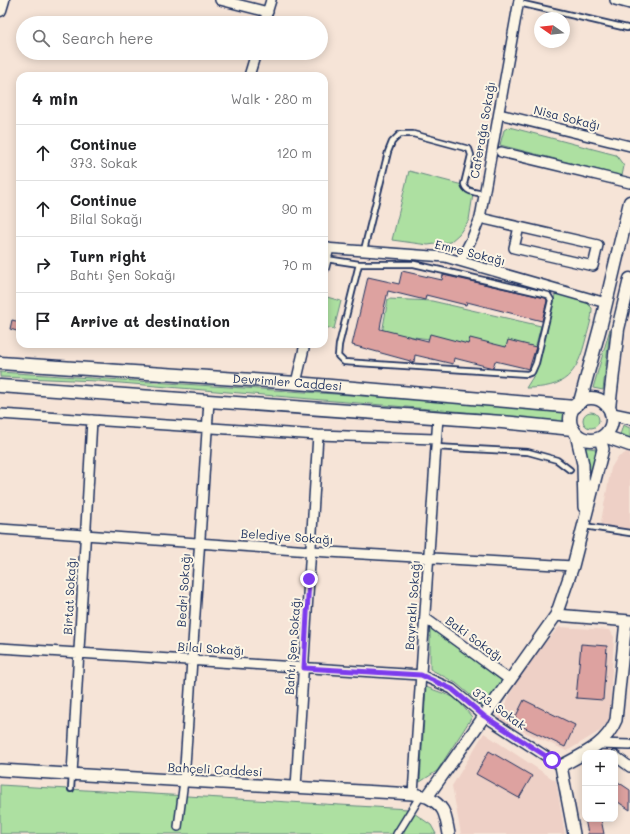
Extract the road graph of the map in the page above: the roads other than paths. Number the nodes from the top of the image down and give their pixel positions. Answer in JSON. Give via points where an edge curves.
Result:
{"nodes":[{"id":1,"x":3,"y":0,"type":"edge"},
{"id":2,"x":220,"y":0,"type":"edge"},
{"id":3,"x":271,"y":0,"type":"edge"},
{"id":4,"x":615,"y":0,"type":"edge"},
{"id":5,"x":519,"y":1,"type":"edge"},
{"id":6,"x":630,"y":4,"type":"edge"},
{"id":7,"x":0,"y":10,"type":"edge"},
{"id":8,"x":268,"y":12,"type":"junction"},
{"id":9,"x":267,"y":16,"type":"edge"},
{"id":10,"x":627,"y":28,"type":"dead end"},
{"id":11,"x":254,"y":60,"type":"edge"},
{"id":12,"x":250,"y":72,"type":"edge"},
{"id":13,"x":499,"y":114,"type":"junction"},
{"id":14,"x":630,"y":146,"type":"edge"},
{"id":15,"x":500,"y":152,"type":"dead end"},
{"id":16,"x":630,"y":183,"type":"edge"},
{"id":17,"x":484,"y":194,"type":"junction"},
{"id":18,"x":630,"y":202,"type":"edge"},
{"id":19,"x":480,"y":218,"type":"junction"},
{"id":20,"x":519,"y":227,"type":"junction"},
{"id":21,"x":328,"y":248,"type":"edge"},
{"id":22,"x":364,"y":250,"type":"junction"},
{"id":23,"x":328,"y":258,"type":"edge"},
{"id":24,"x":460,"y":261,"type":"junction"},
{"id":25,"x":359,"y":264,"type":"junction"},
{"id":26,"x":630,"y":279,"type":"edge"},
{"id":27,"x":606,"y":303,"type":"junction"},
{"id":28,"x":304,"y":348,"type":"edge"},
{"id":29,"x":0,"y":363,"type":"edge"},
{"id":30,"x":296,"y":383,"type":"junction"},
{"id":31,"x":0,"y":386,"type":"edge"},
{"id":32,"x":209,"y":401,"type":"junction"},
{"id":33,"x":577,"y":404,"type":"junction"},
{"id":34,"x":610,"y":411,"type":"junction"},
{"id":35,"x":0,"y":414,"type":"edge"},
{"id":36,"x":438,"y":417,"type":"junction"},
{"id":37,"x":630,"y":418,"type":"edge"},
{"id":38,"x":92,"y":420,"type":"junction"},
{"id":39,"x":207,"y":428,"type":"junction"},
{"id":40,"x":575,"y":432,"type":"junction"},
{"id":41,"x":318,"y":435,"type":"junction"},
{"id":42,"x":602,"y":437,"type":"junction"},
{"id":43,"x":435,"y":443,"type":"junction"},
{"id":44,"x":630,"y":446,"type":"edge"},
{"id":45,"x":570,"y":470,"type":"dead end"},
{"id":46,"x":583,"y":523,"type":"junction"},
{"id":47,"x":0,"y":529,"type":"edge"},
{"id":48,"x":630,"y":532,"type":"edge"},
{"id":49,"x":85,"y":535,"type":"junction"},
{"id":50,"x":199,"y":543,"type":"junction"},
{"id":51,"x":311,"y":551,"type":"junction"},
{"id":52,"x":429,"y":558,"type":"junction"},
{"id":53,"x":573,"y":566,"type":"junction"},
{"id":54,"x":556,"y":616,"type":"junction"},
{"id":55,"x":425,"y":618,"type":"junction"},
{"id":56,"x":628,"y":621,"type":"edge"},
{"id":57,"x":0,"y":648,"type":"edge"},
{"id":58,"x":79,"y":653,"type":"junction"},
{"id":59,"x":192,"y":660,"type":"junction"},
{"id":60,"x":304,"y":668,"type":"junction"},
{"id":61,"x":421,"y":675,"type":"junction"},
{"id":62,"x":510,"y":680,"type":"junction"},
{"id":63,"x":484,"y":716,"type":"junction"},
{"id":64,"x":599,"y":744,"type":"junction"},
{"id":65,"x":630,"y":745,"type":"edge"},
{"id":66,"x":607,"y":750,"type":"edge"},
{"id":67,"x":618,"y":758,"type":"edge"},
{"id":68,"x":561,"y":766,"type":"junction"},
{"id":69,"x":630,"y":767,"type":"edge"},
{"id":70,"x":0,"y":770,"type":"edge"},
{"id":71,"x":72,"y":774,"type":"junction"},
{"id":72,"x":184,"y":781,"type":"junction"},
{"id":73,"x":296,"y":788,"type":"junction"},
{"id":74,"x":71,"y":789,"type":"dead end"},
{"id":75,"x":420,"y":795,"type":"junction"},
{"id":76,"x":178,"y":827,"type":"dead end"},
{"id":77,"x":397,"y":834,"type":"edge"},
{"id":78,"x":449,"y":834,"type":"edge"},
{"id":79,"x":574,"y":834,"type":"edge"}],
"edges":[{"from":1,"to":7,"type":"main road"},
{"from":2,"to":8,"type":"street"},
{"from":3,"to":8,"type":"street"},
{"from":4,"to":6,"type":"street"},
{"from":5,"to":10,"type":"lane"},
{"from":5,"to":13,"type":"street","name":"Caferağa Sokağı"},
{"from":8,"to":9,"type":"street"},
{"from":11,"to":12,"type":"street"},
{"from":13,"to":14,"type":"street","name":"Nisa Sokağı"},
{"from":13,"to":17,"type":"street","name":"Caferağa Sokağı"},
{"from":15,"to":16,"type":"street"},
{"from":17,"to":19,"type":"street","name":"Caferağa Sokağı"},
{"from":17,"to":22,"type":"lane","via":[[465,188],[471,154],[469,149],[413,134],[400,134],[392,142],[388,152]]},
{"from":18,"to":27,"type":"main road"},
{"from":19,"to":20,"type":"street"},
{"from":19,"to":24,"type":"street","name":"Caferağa Sokağı"},
{"from":20,"to":20,"type":"street","via":[[598,245],[593,266],[514,248]]},
{"from":21,"to":22,"type":"street","name":"Emre Sokağı"},
{"from":22,"to":24,"type":"street","name":"Emre Sokağı","via":[[432,255]]},
{"from":23,"to":25,"type":"lane"},
{"from":24,"to":27,"type":"street","name":"Emre Sokağı"},
{"from":25,"to":25,"type":"lane","via":[[339,345],[338,356],[344,362],[527,374],[532,372],[551,300],[548,295],[414,264]]},
{"from":26,"to":34,"type":"main road","via":[[618,329]]},
{"from":27,"to":33,"type":"main road"},
{"from":28,"to":30,"type":"street"},
{"from":29,"to":30,"type":"main road","name":"Devrimler Caddesi"},
{"from":30,"to":33,"type":"main road","name":"Devrimler Caddesi"},
{"from":31,"to":32,"type":"main road","name":"Devrimler Caddesi"},
{"from":32,"to":36,"type":"main road","name":"Devrimler Caddesi"},
{"from":32,"to":39,"type":"street","name":"Bedri Sokağı"},
{"from":33,"to":34,"type":"main road","via":[[586,399],[598,400]]},
{"from":33,"to":40,"type":"main road","via":[[570,418]]},
{"from":34,"to":37,"type":"main road"},
{"from":34,"to":42,"type":"main road","via":[[611,426]]},
{"from":35,"to":38,"type":"street"},
{"from":36,"to":40,"type":"main road","name":"Devrimler Caddesi"},
{"from":36,"to":43,"type":"street","name":"Bayraklı Sokağı"},
{"from":38,"to":39,"type":"street"},
{"from":38,"to":49,"type":"street","name":"Birtat Sokağı"},
{"from":39,"to":41,"type":"street"},
{"from":39,"to":50,"type":"street","name":"Bedri Sokağı"},
{"from":40,"to":42,"type":"main road","via":[[587,440]]},
{"from":40,"to":46,"type":"street","via":[[583,464]]},
{"from":41,"to":43,"type":"street"},
{"from":41,"to":51,"type":"street","name":"Bahtı Şen Sokağı"},
{"from":42,"to":44,"type":"main road"},
{"from":42,"to":46,"type":"street","via":[[603,450]]},
{"from":43,"to":45,"type":"lane","via":[[528,452],[556,460]]},
{"from":43,"to":52,"type":"street","name":"Bayraklı Sokağı"},
{"from":46,"to":48,"type":"lane"},
{"from":46,"to":53,"type":"street"},
{"from":47,"to":49,"type":"street","name":"Belediye Sokağı"},
{"from":49,"to":50,"type":"street","name":"Belediye Sokağı"},
{"from":49,"to":58,"type":"street","name":"Birtat Sokağı"},
{"from":50,"to":51,"type":"street","name":"Belediye Sokağı"},
{"from":50,"to":59,"type":"street","name":"Bedri Sokağı"},
{"from":51,"to":52,"type":"street","name":"Belediye Sokağı"},
{"from":51,"to":60,"type":"street","name":"Bahtı Şen Sokağı"},
{"from":52,"to":53,"type":"street","name":"Belediye Sokağı"},
{"from":52,"to":55,"type":"street","name":"Bayraklı Sokağı"},
{"from":53,"to":54,"type":"street"},
{"from":54,"to":56,"type":"street"},
{"from":54,"to":62,"type":"street"},
{"from":55,"to":61,"type":"street","name":"Bayraklı Sokağı"},
{"from":55,"to":62,"type":"street","name":"Baki Sokağı"},
{"from":56,"to":64,"type":"street","via":[[616,720],[608,736]]},
{"from":57,"to":58,"type":"street","name":"Bilal Sokağı"},
{"from":58,"to":59,"type":"street","name":"Bilal Sokağı"},
{"from":58,"to":71,"type":"street","name":"Birtat Sokağı"},
{"from":59,"to":60,"type":"street","name":"Bilal Sokağı"},
{"from":59,"to":72,"type":"street","name":"Bedri Sokağı"},
{"from":60,"to":61,"type":"street","name":"Bilal Sokağı"},
{"from":60,"to":73,"type":"street","name":"Bahtı Şen Sokağı"},
{"from":61,"to":63,"type":"street","name":"373. Sokak","via":[[452,689]]},
{"from":61,"to":75,"type":"street","name":"Bayraklı Sokağı"},
{"from":62,"to":63,"type":"street"},
{"from":63,"to":68,"type":"street","name":"373. Sokak"},
{"from":63,"to":75,"type":"street"},
{"from":64,"to":65,"type":"street"},
{"from":64,"to":66,"type":"street"},
{"from":64,"to":68,"type":"street"},
{"from":67,"to":69,"type":"street"},
{"from":68,"to":79,"type":"street"},
{"from":70,"to":71,"type":"street","name":"Bahçeli Caddesi"},
{"from":71,"to":72,"type":"street","name":"Bahçeli Caddesi"},
{"from":71,"to":74,"type":"lane"},
{"from":72,"to":73,"type":"street","name":"Bahçeli Caddesi"},
{"from":72,"to":76,"type":"street"},
{"from":73,"to":75,"type":"street","name":"Bahçeli Caddesi"},
{"from":75,"to":77,"type":"street"},
{"from":75,"to":78,"type":"street","via":[[439,803],[445,814]]}]}
